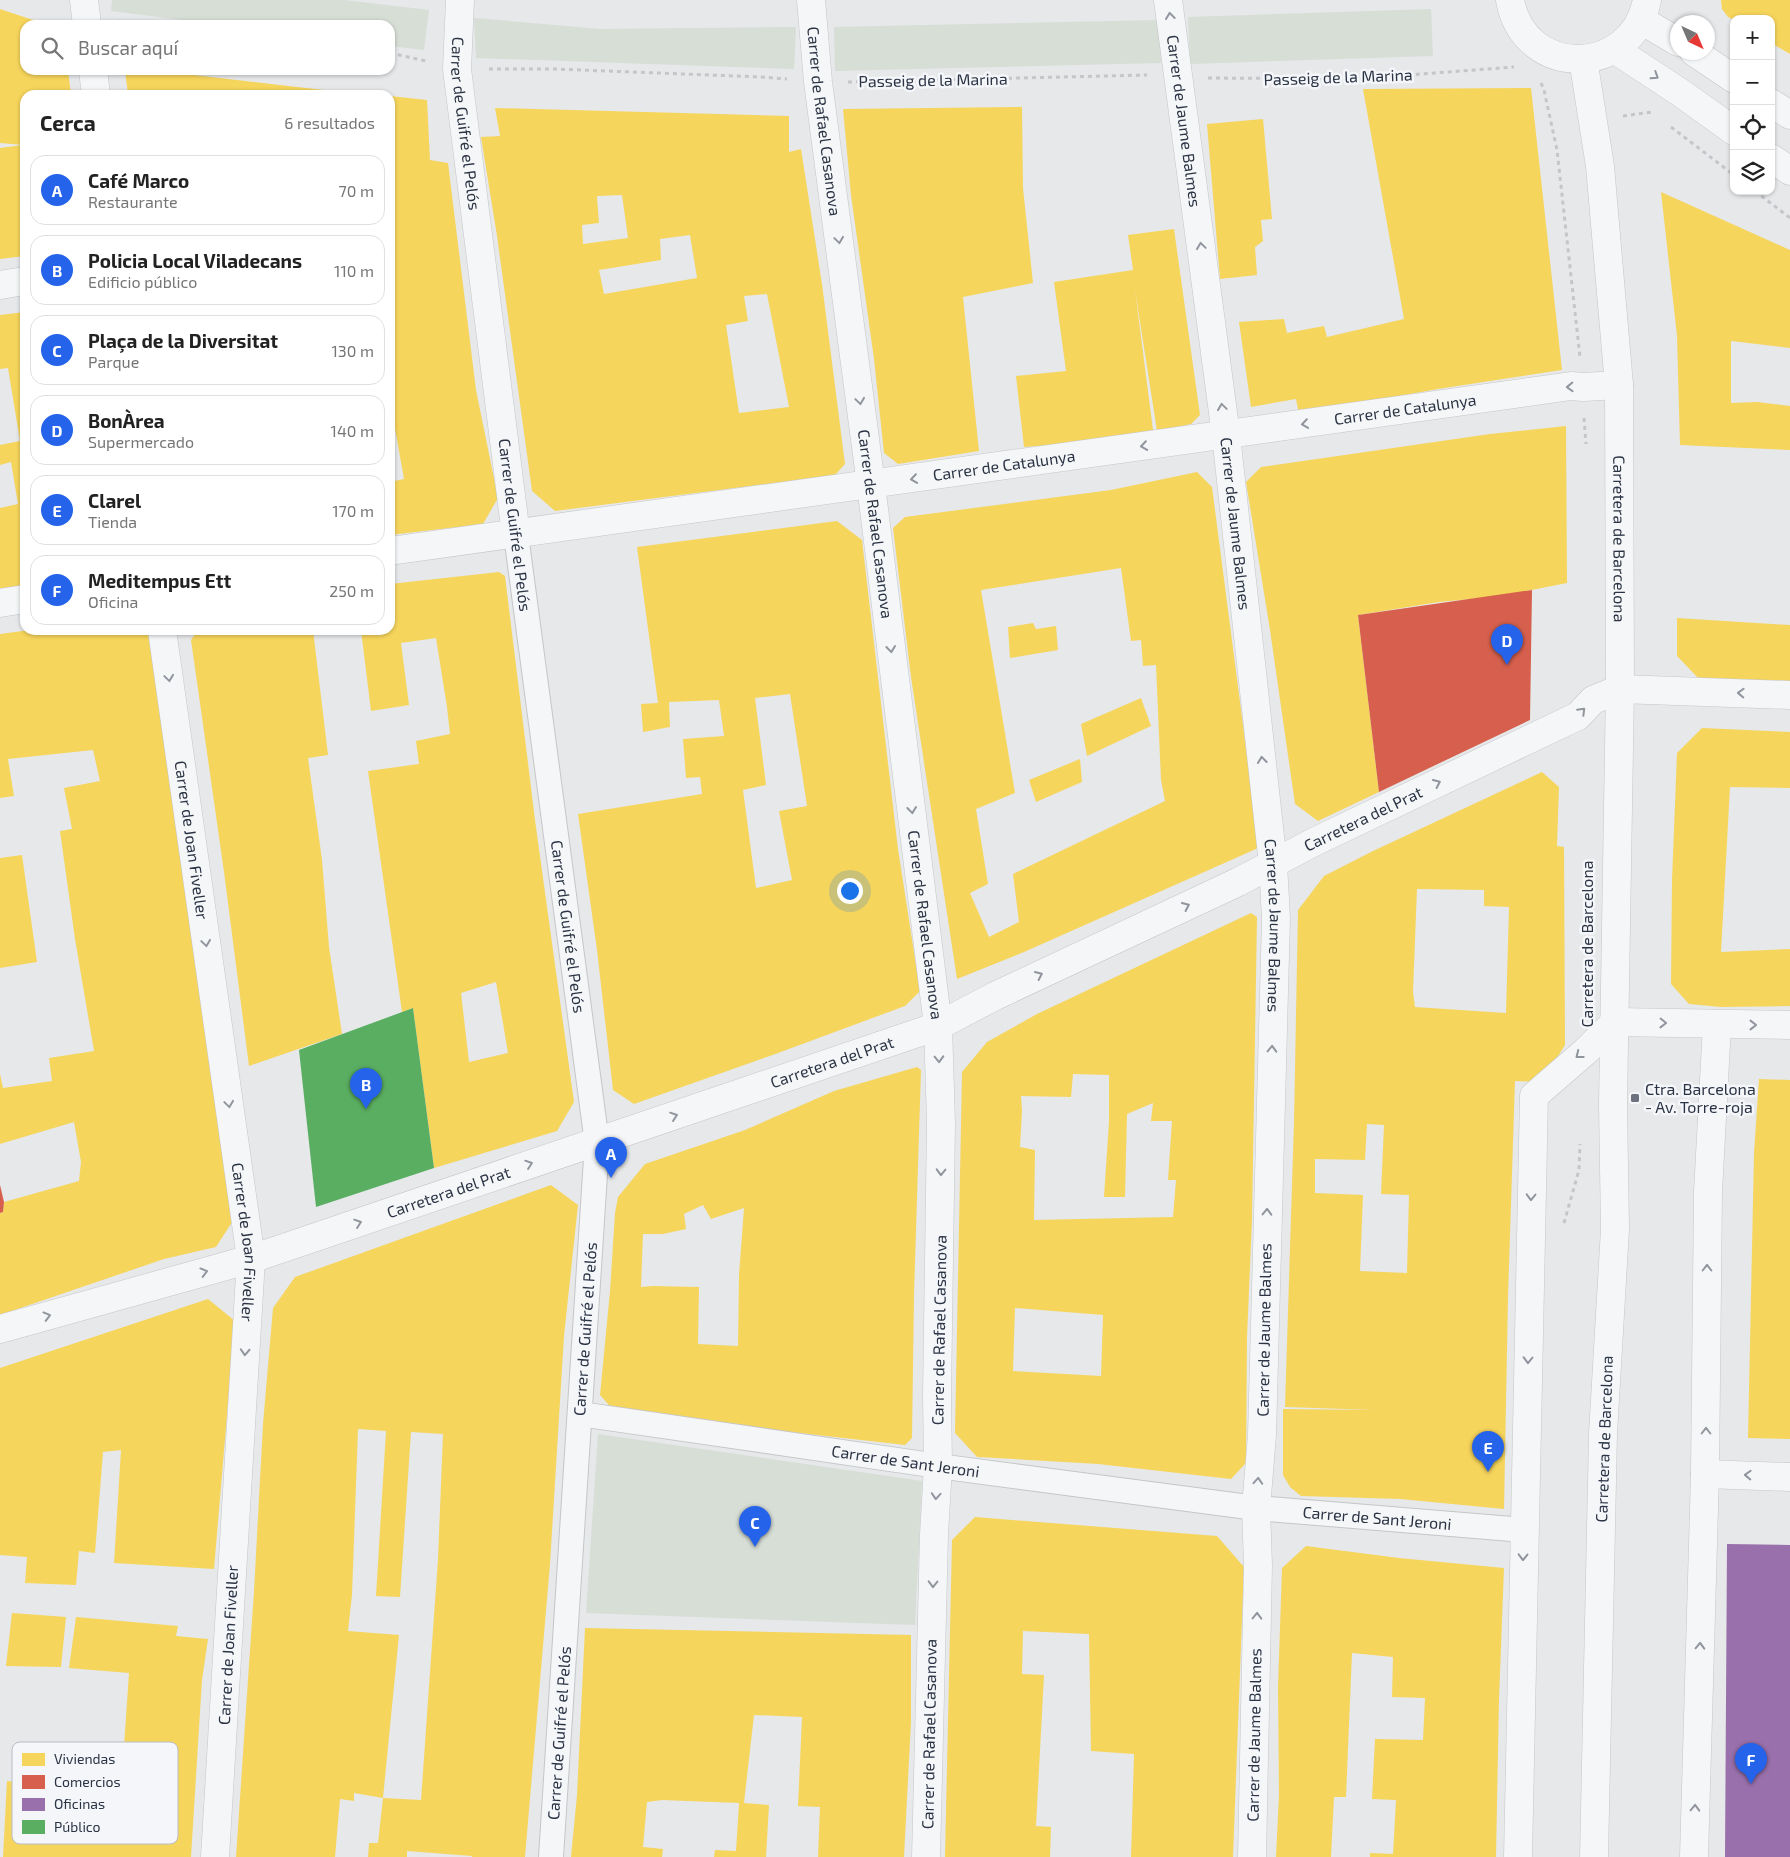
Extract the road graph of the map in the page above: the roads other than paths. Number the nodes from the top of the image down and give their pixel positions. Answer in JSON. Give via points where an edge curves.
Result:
{"nodes":[{"id":1,"x":84,"y":0,"type":"edge"},
{"id":2,"x":460,"y":0,"type":"edge"},
{"id":3,"x":811,"y":0,"type":"edge"},
{"id":4,"x":1168,"y":0,"type":"edge"},
{"id":5,"x":1510,"y":0,"type":"edge"},
{"id":6,"x":1644,"y":10,"type":"edge"},
{"id":7,"x":86,"y":20,"type":"edge"},
{"id":8,"x":1670,"y":34,"type":"edge"},
{"id":9,"x":1614,"y":49,"type":"junction"},
{"id":10,"x":1583,"y":59,"type":"junction"},
{"id":11,"x":1706,"y":60,"type":"edge"},
{"id":12,"x":94,"y":75,"type":"edge"},
{"id":13,"x":1730,"y":76,"type":"edge"},
{"id":14,"x":95,"y":90,"type":"edge"},
{"id":15,"x":1774,"y":105,"type":"edge"},
{"id":16,"x":1790,"y":115,"type":"edge"},
{"id":17,"x":1730,"y":128,"type":"edge"},
{"id":18,"x":1775,"y":161,"type":"edge"},
{"id":19,"x":1790,"y":171,"type":"edge"},
{"id":20,"x":20,"y":282,"type":"edge"},
{"id":21,"x":0,"y":285,"type":"edge"},
{"id":22,"x":1619,"y":385,"type":"junction"},
{"id":23,"x":1226,"y":435,"type":"junction"},
{"id":24,"x":871,"y":485,"type":"junction"},
{"id":25,"x":516,"y":535,"type":"junction"},
{"id":26,"x":395,"y":550,"type":"edge"},
{"id":27,"x":20,"y":600,"type":"edge"},
{"id":28,"x":0,"y":603,"type":"edge"},
{"id":29,"x":163,"y":635,"type":"edge"},
{"id":30,"x":1620,"y":689,"type":"junction"},
{"id":31,"x":1790,"y":695,"type":"edge"},
{"id":32,"x":1273,"y":864,"type":"junction"},
{"id":33,"x":1615,"y":1022,"type":"junction"},
{"id":34,"x":1717,"y":1025,"type":"junction"},
{"id":35,"x":1790,"y":1025,"type":"edge"},
{"id":36,"x":938,"y":1026,"type":"junction"},
{"id":37,"x":596,"y":1143,"type":"junction"},
{"id":38,"x":251,"y":1259,"type":"junction"},
{"id":39,"x":0,"y":1328,"type":"edge"},
{"id":40,"x":580,"y":1414,"type":"junction"},
{"id":41,"x":938,"y":1466,"type":"junction"},
{"id":42,"x":1705,"y":1474,"type":"junction"},
{"id":43,"x":1790,"y":1477,"type":"edge"},
{"id":44,"x":1244,"y":1506,"type":"junction"},
{"id":45,"x":1524,"y":1530,"type":"junction"},
{"id":46,"x":215,"y":1857,"type":"edge"},
{"id":47,"x":551,"y":1857,"type":"edge"},
{"id":48,"x":926,"y":1857,"type":"edge"},
{"id":49,"x":1252,"y":1857,"type":"edge"},
{"id":50,"x":1518,"y":1857,"type":"edge"},
{"id":51,"x":1594,"y":1857,"type":"edge"},
{"id":52,"x":1694,"y":1857,"type":"edge"}],
"edges":[{"from":1,"to":7,"type":"street"},
{"from":2,"to":25,"type":"street","name":"Carrer de Guifré el Pelós","via":[[457,69]]},
{"from":3,"to":24,"type":"street","name":"Carrer de Rafael Casanova","one_way":true,"via":[[818,82]]},
{"from":23,"to":4,"type":"street","name":"Carrer de Jaume Balmes","one_way":true},
{"from":5,"to":10,"type":"street","via":[[1515,19],[1537,46],[1559,57]]},
{"from":6,"to":8,"type":"street"},
{"from":6,"to":9,"type":"street","via":[[1630,36]]},
{"from":9,"to":10,"type":"street"},
{"from":9,"to":17,"type":"street","one_way":true},
{"from":10,"to":22,"type":"street","name":"Carretera de Barcelona","via":[[1600,166]]},
{"from":11,"to":13,"type":"street"},
{"from":12,"to":14,"type":"street"},
{"from":15,"to":16,"type":"street"},
{"from":18,"to":19,"type":"street"},
{"from":20,"to":21,"type":"street"},
{"from":22,"to":23,"type":"street","name":"Carrer de Catalunya","one_way":true,"via":[[1571,386]]},
{"from":22,"to":30,"type":"street","name":"Carretera de Barcelona"},
{"from":23,"to":24,"type":"street","name":"Carrer de Catalunya","one_way":true},
{"from":32,"to":23,"type":"street","name":"Carrer de Jaume Balmes","one_way":true},
{"from":24,"to":25,"type":"street","name":"Carrer de Catalunya"},
{"from":24,"to":36,"type":"street","name":"Carrer de Rafael Casanova","one_way":true},
{"from":25,"to":26,"type":"street","name":"Carrer de Catalunya"},
{"from":25,"to":37,"type":"street","name":"Carrer de Guifré el Pelós"},
{"from":27,"to":28,"type":"street"},
{"from":29,"to":38,"type":"street","name":"Carrer de Joan Fiveller","one_way":true},
{"from":31,"to":30,"type":"street","one_way":true},
{"from":32,"to":30,"type":"street","name":"Carretera del Prat","one_way":true,"via":[[1578,716],[1593,700]]},
{"from":30,"to":33,"type":"street","name":"Carretera de Barcelona"},
{"from":36,"to":32,"type":"street","name":"Carretera del Prat","one_way":true},
{"from":44,"to":32,"type":"street","name":"Carrer de Jaume Balmes","one_way":true,"via":[[1262,1435],[1276,918]]},
{"from":33,"to":34,"type":"street","one_way":true},
{"from":33,"to":45,"type":"street","name":"Carretera de Barcelona","one_way":true,"via":[[1534,1096]]},
{"from":33,"to":51,"type":"street","name":"Carretera de Barcelona","via":[[1615,1229],[1603,1434]]},
{"from":34,"to":35,"type":"street","one_way":true},
{"from":42,"to":34,"type":"street","one_way":true,"via":[[1708,1192]]},
{"from":37,"to":36,"type":"street","name":"Carretera del Prat","one_way":true},
{"from":36,"to":41,"type":"street","name":"Carrer de Rafael Casanova","one_way":true,"via":[[941,1123]]},
{"from":38,"to":37,"type":"street","name":"Carretera del Prat","one_way":true},
{"from":37,"to":40,"type":"street","name":"Carrer de Guifré el Pelós"},
{"from":39,"to":38,"type":"street","name":"Carretera del Prat","one_way":true},
{"from":38,"to":46,"type":"street","name":"Carrer de Joan Fiveller","one_way":true},
{"from":40,"to":41,"type":"street","name":"Carrer de Sant Jeroni"},
{"from":40,"to":47,"type":"street","name":"Carrer de Guifré el Pelós"},
{"from":41,"to":44,"type":"street","name":"Carrer de Sant Jeroni"},
{"from":41,"to":48,"type":"street","name":"Carrer de Rafael Casanova","one_way":true},
{"from":43,"to":42,"type":"street","one_way":true},
{"from":52,"to":42,"type":"street","one_way":true},
{"from":44,"to":45,"type":"street","name":"Carrer de Sant Jeroni"},
{"from":49,"to":44,"type":"street","name":"Carrer de Jaume Balmes","one_way":true,"via":[[1258,1565]]},
{"from":45,"to":50,"type":"street","name":"Carretera de Barcelona","one_way":true}]}
